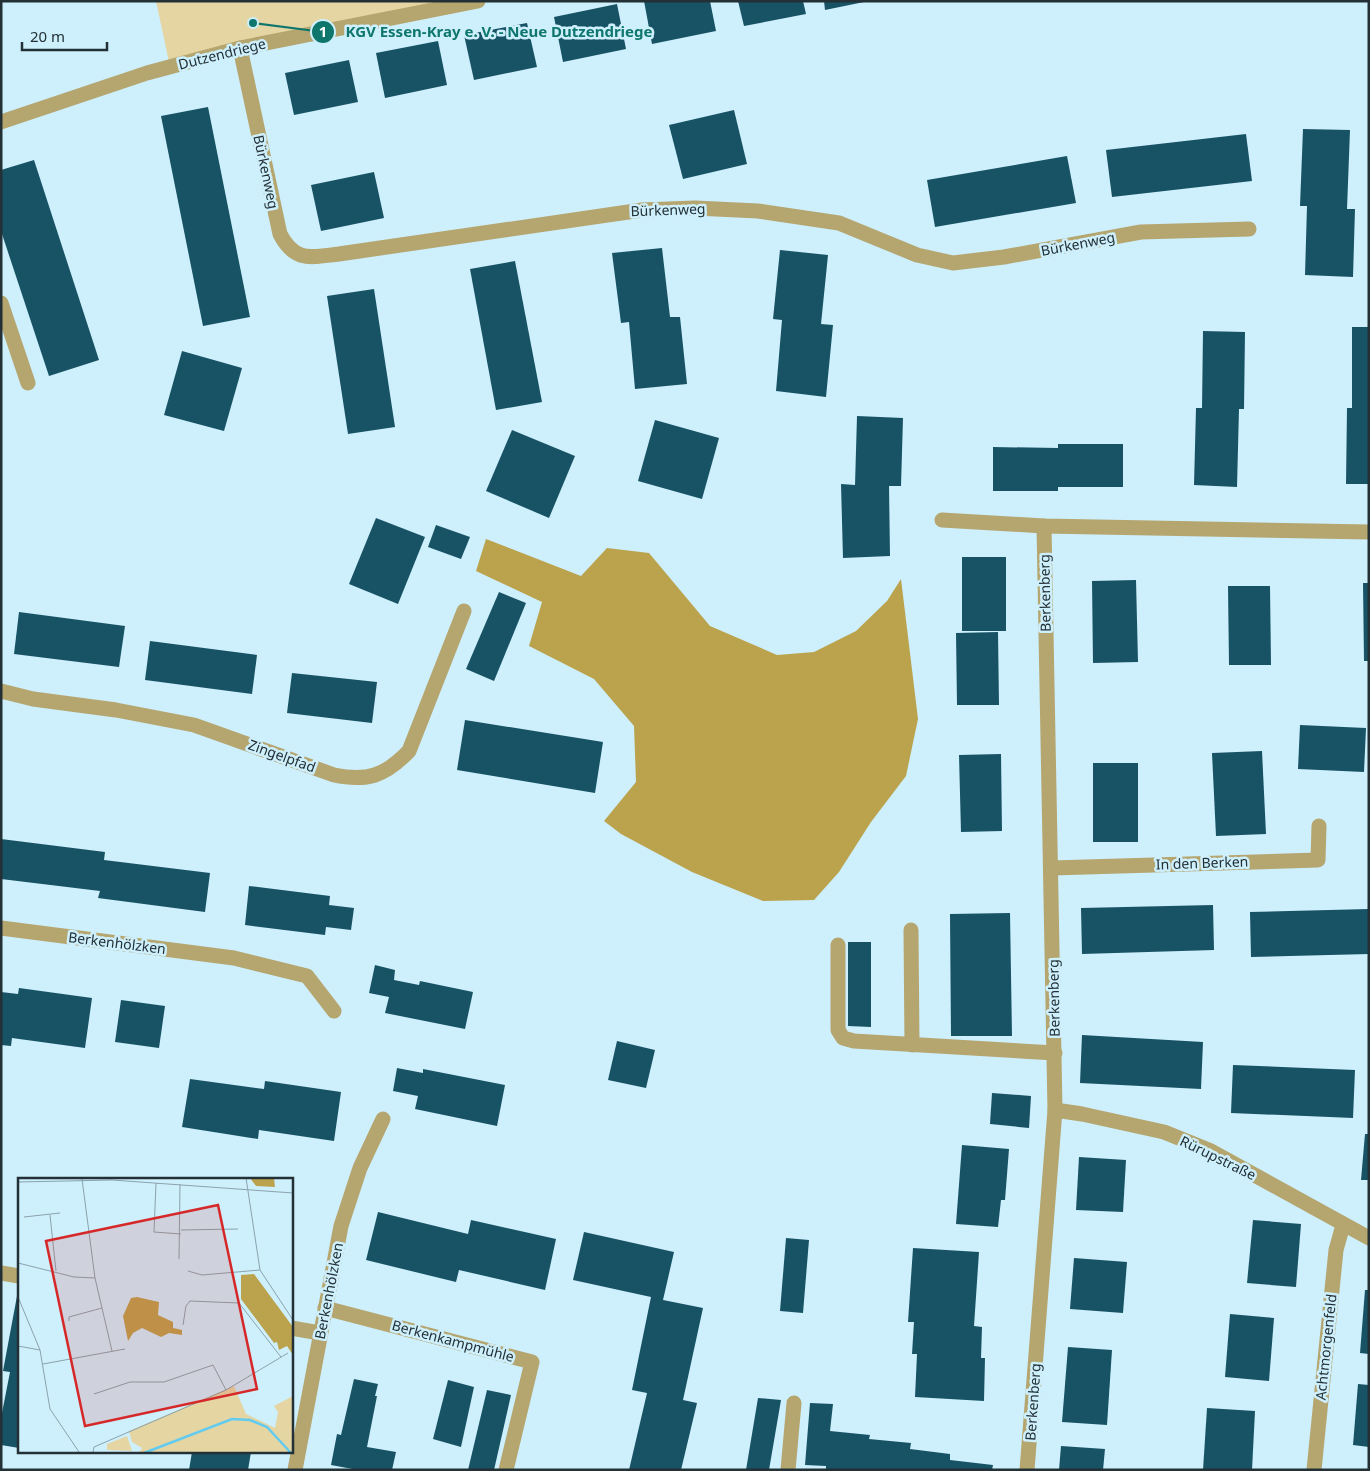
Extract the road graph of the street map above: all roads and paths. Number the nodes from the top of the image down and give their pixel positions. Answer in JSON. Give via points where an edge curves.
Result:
{"nodes":[{"id":1,"x":478,"y":1,"type":"edge"},
{"id":2,"x":240,"y":48,"type":"junction"},
{"id":3,"x":1,"y":122,"type":"edge"},
{"id":4,"x":1249,"y":229,"type":"dead end"},
{"id":5,"x":1,"y":303,"type":"edge"},
{"id":6,"x":28,"y":383,"type":"dead end"},
{"id":7,"x":942,"y":520,"type":"dead end"},
{"id":8,"x":1044,"y":526,"type":"junction"},
{"id":9,"x":1369,"y":532,"type":"edge"},
{"id":10,"x":464,"y":611,"type":"dead end"},
{"id":11,"x":1,"y":691,"type":"edge"},
{"id":12,"x":1319,"y":826,"type":"dead end"},
{"id":13,"x":1052,"y":868,"type":"junction"},
{"id":14,"x":1,"y":928,"type":"edge"},
{"id":15,"x":911,"y":930,"type":"dead end"},
{"id":16,"x":838,"y":945,"type":"dead end"},
{"id":17,"x":334,"y":1011,"type":"dead end"},
{"id":18,"x":912,"y":1045,"type":"junction"},
{"id":19,"x":1055,"y":1053,"type":"junction"},
{"id":20,"x":1055,"y":1110,"type":"junction"},
{"id":21,"x":384,"y":1119,"type":"dead end"},
{"id":22,"x":1343,"y":1225,"type":"junction"},
{"id":23,"x":1369,"y":1238,"type":"edge"},
{"id":24,"x":1,"y":1273,"type":"edge"},
{"id":25,"x":18,"y":1276,"type":"edge"},
{"id":26,"x":325,"y":1308,"type":"junction"},
{"id":27,"x":292,"y":1328,"type":"edge"},
{"id":28,"x":320,"y":1334,"type":"junction"},
{"id":29,"x":794,"y":1404,"type":"dead end"},
{"id":30,"x":295,"y":1470,"type":"edge"},
{"id":31,"x":506,"y":1470,"type":"edge"},
{"id":32,"x":788,"y":1470,"type":"edge"},
{"id":33,"x":1028,"y":1470,"type":"edge"},
{"id":34,"x":1314,"y":1470,"type":"edge"}],
"edges":[{"from":1,"to":2,"type":"street","name":"Dutzendriege"},
{"from":2,"to":3,"type":"street","name":"Dutzendriege","via":[[147,73]]},
{"from":2,"to":4,"type":"street","name":"Bürkenweg","via":[[280,234],[287,247],[299,256],[339,254],[642,210],[686,208],[758,211],[829,221],[917,255],[953,263],[1004,258],[1141,232]]},
{"from":5,"to":6,"type":"street"},
{"from":7,"to":8,"type":"street"},
{"from":8,"to":9,"type":"street"},
{"from":8,"to":13,"type":"street","name":"Berkenberg"},
{"from":10,"to":11,"type":"street","name":"Zingelpfad","via":[[409,750],[397,764],[366,778],[334,774],[194,725]]},
{"from":12,"to":13,"type":"street","name":"In den Berken","via":[[1318,860]]},
{"from":13,"to":19,"type":"street","name":"Berkenberg"},
{"from":14,"to":17,"type":"street","name":"Berkenhölzken","via":[[243,960],[307,976]]},
{"from":15,"to":18,"type":"street"},
{"from":16,"to":18,"type":"street","via":[[838,1030],[843,1038],[854,1042]]},
{"from":18,"to":19,"type":"street"},
{"from":19,"to":20,"type":"street","name":"Berkenberg"},
{"from":20,"to":22,"type":"street","name":"Rürupstraße","via":[[1164,1132],[1211,1151]]},
{"from":20,"to":33,"type":"street","name":"Berkenberg"},
{"from":21,"to":26,"type":"street","name":"Berkenhölzken","via":[[350,1196]]},
{"from":22,"to":23,"type":"street","name":"Rürupstraße"},
{"from":22,"to":34,"type":"street","name":"Achtmorgenfeld","via":[[1336,1250]]},
{"from":24,"to":25,"type":"street"},
{"from":26,"to":28,"type":"street","name":"Berkenhölzken"},
{"from":26,"to":31,"type":"street","name":"Berkenkampmühle","via":[[532,1362]]},
{"from":27,"to":28,"type":"street"},
{"from":28,"to":30,"type":"street","name":"Berkenhölzken"},
{"from":29,"to":32,"type":"street"}]}
